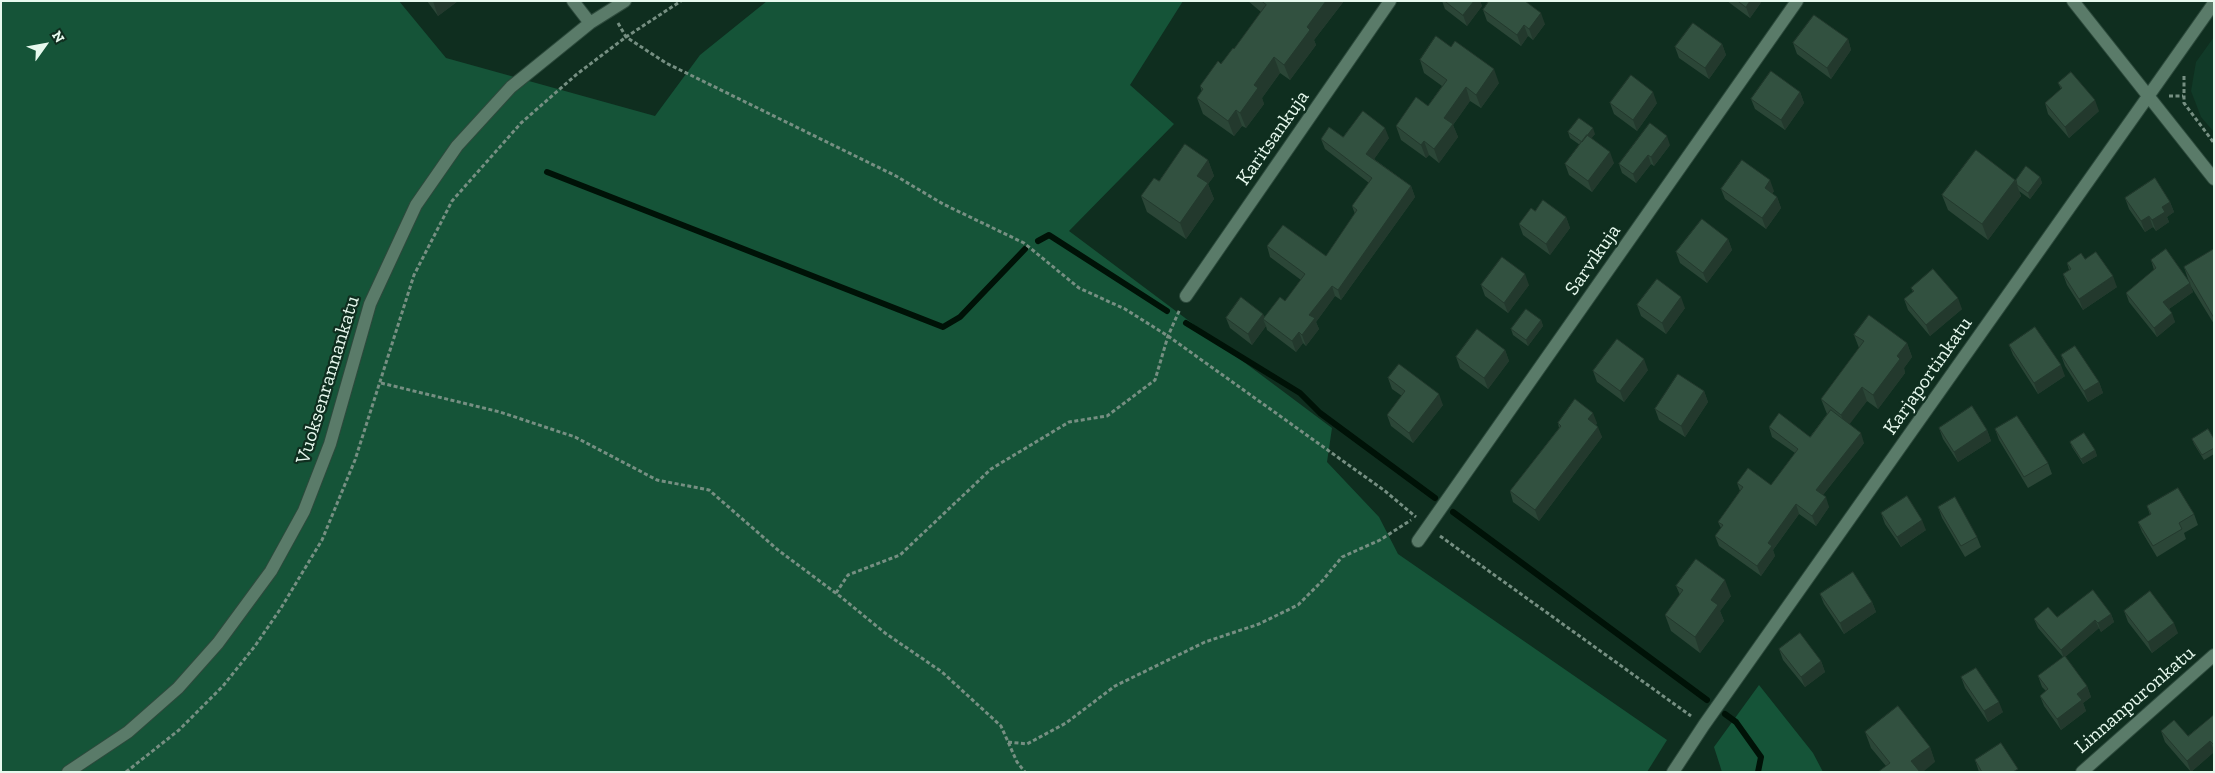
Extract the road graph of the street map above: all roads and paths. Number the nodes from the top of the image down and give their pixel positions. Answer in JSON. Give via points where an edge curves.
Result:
{"nodes":[{"id":1,"x":573,"y":1,"type":"edge"},
{"id":2,"x":625,"y":1,"type":"edge"},
{"id":3,"x":680,"y":1,"type":"edge"},
{"id":4,"x":1390,"y":1,"type":"edge"},
{"id":5,"x":1797,"y":1,"type":"edge"},
{"id":6,"x":2073,"y":1,"type":"edge"},
{"id":7,"x":2214,"y":2,"type":"edge"},
{"id":8,"x":590,"y":23,"type":"junction"},
{"id":9,"x":626,"y":37,"type":"junction"},
{"id":10,"x":2184,"y":74,"type":"dead end"},
{"id":11,"x":2148,"y":98,"type":"junction"},
{"id":12,"x":2214,"y":143,"type":"edge"},
{"id":13,"x":2214,"y":179,"type":"edge"},
{"id":14,"x":1186,"y":296,"type":"joint"},
{"id":15,"x":1168,"y":336,"type":"junction"},
{"id":16,"x":380,"y":383,"type":"junction"},
{"id":17,"x":1416,"y":517,"type":"junction"},
{"id":18,"x":1428,"y":528,"type":"junction"},
{"id":19,"x":1418,"y":541,"type":"dead end"},
{"id":20,"x":836,"y":593,"type":"junction"},
{"id":21,"x":2214,"y":655,"type":"edge"},
{"id":22,"x":1704,"y":725,"type":"junction"},
{"id":23,"x":1008,"y":742,"type":"junction"},
{"id":24,"x":68,"y":772,"type":"edge"},
{"id":25,"x":126,"y":772,"type":"edge"},
{"id":26,"x":1025,"y":772,"type":"edge"},
{"id":27,"x":1673,"y":772,"type":"edge"},
{"id":28,"x":2082,"y":772,"type":"edge"}],
"edges":[{"from":1,"to":8,"type":"street"},
{"from":2,"to":8,"type":"street","name":"Vuoksenrannankatu"},
{"from":3,"to":9,"type":"path"},
{"from":4,"to":14,"type":"street","name":"Karitsankuja"},
{"from":5,"to":18,"type":"street","name":"Sarvikuja"},
{"from":6,"to":11,"type":"street"},
{"from":7,"to":11,"type":"street","name":"Karjaportinkatu"},
{"from":8,"to":24,"type":"street","name":"Vuoksenrannankatu","via":[[511,87],[457,146],[416,205],[370,304],[330,444],[304,511],[271,571],[218,643],[178,688],[128,732]]},
{"from":9,"to":15,"type":"path","via":[[666,63],[1024,243],[1079,288],[1125,309]]},
{"from":9,"to":16,"type":"path","via":[[521,123],[452,201],[414,275]]},
{"from":10,"to":12,"type":"path","via":[[2184,103]]},
{"from":11,"to":13,"type":"street"},
{"from":11,"to":22,"type":"street","name":"Karjaportinkatu"},
{"from":14,"to":15,"type":"path"},
{"from":15,"to":17,"type":"path","via":[[1377,485]]},
{"from":15,"to":20,"type":"path","via":[[1155,380],[1107,416],[1069,422],[991,469],[900,555],[848,575]]},
{"from":16,"to":20,"type":"path","via":[[500,412],[575,437],[657,480],[709,490],[778,550]]},
{"from":16,"to":25,"type":"path","via":[[355,460],[322,540],[281,608],[256,646],[223,686],[179,730]]},
{"from":17,"to":18,"type":"path"},
{"from":17,"to":23,"type":"path","via":[[1380,540],[1342,557],[1298,605],[1259,624],[1205,642],[1115,686],[1066,723],[1027,744]]},
{"from":18,"to":19,"type":"street","name":"Sarvikuja"},
{"from":18,"to":22,"type":"path"},
{"from":20,"to":23,"type":"path","via":[[885,633],[942,672],[1001,726]]},
{"from":21,"to":28,"type":"street","name":"Linnanpuronkatu"},
{"from":22,"to":27,"type":"street","name":"Karjaportinkatu"},
{"from":23,"to":26,"type":"path"}]}
